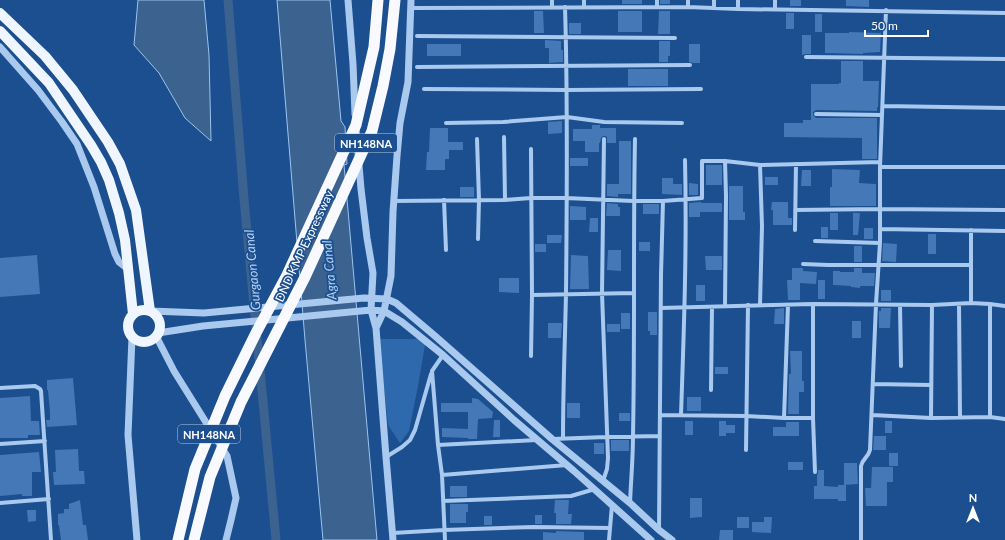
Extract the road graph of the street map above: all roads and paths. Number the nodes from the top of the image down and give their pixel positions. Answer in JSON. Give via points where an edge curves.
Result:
{"nodes":[{"id":1,"x":348,"y":0,"type":"edge"},
{"id":2,"x":378,"y":0,"type":"edge"},
{"id":3,"x":395,"y":0,"type":"edge"},
{"id":4,"x":412,"y":0,"type":"edge"},
{"id":5,"x":552,"y":0,"type":"edge"},
{"id":6,"x":584,"y":0,"type":"edge"},
{"id":7,"x":657,"y":0,"type":"edge"},
{"id":8,"x":688,"y":0,"type":"edge"},
{"id":9,"x":714,"y":0,"type":"edge"},
{"id":10,"x":738,"y":0,"type":"edge"},
{"id":11,"x":775,"y":0,"type":"edge"},
{"id":12,"x":552,"y":7,"type":"junction"},
{"id":13,"x":584,"y":7,"type":"junction"},
{"id":14,"x":657,"y":7,"type":"junction"},
{"id":15,"x":688,"y":7,"type":"junction"},
{"id":16,"x":411,"y":8,"type":"junction"},
{"id":17,"x":565,"y":8,"type":"junction"},
{"id":18,"x":714,"y":8,"type":"junction"},
{"id":19,"x":738,"y":9,"type":"junction"},
{"id":20,"x":775,"y":9,"type":"junction"},
{"id":21,"x":886,"y":10,"type":"junction"},
{"id":22,"x":0,"y":13,"type":"edge"},
{"id":23,"x":1005,"y":13,"type":"edge"},
{"id":24,"x":0,"y":31,"type":"edge"},
{"id":25,"x":417,"y":36,"type":"dead end"},
{"id":26,"x":566,"y":37,"type":"junction"},
{"id":27,"x":675,"y":38,"type":"dead end"},
{"id":28,"x":0,"y":47,"type":"edge"},
{"id":29,"x":806,"y":57,"type":"dead end"},
{"id":30,"x":884,"y":58,"type":"junction"},
{"id":31,"x":1005,"y":59,"type":"edge"},
{"id":32,"x":690,"y":65,"type":"dead end"},
{"id":33,"x":566,"y":66,"type":"junction"},
{"id":34,"x":417,"y":67,"type":"dead end"},
{"id":35,"x":424,"y":89,"type":"dead end"},
{"id":36,"x":701,"y":89,"type":"dead end"},
{"id":37,"x":566,"y":90,"type":"junction"},
{"id":38,"x":883,"y":106,"type":"junction"},
{"id":39,"x":1005,"y":108,"type":"edge"},
{"id":40,"x":816,"y":114,"type":"dead end"},
{"id":41,"x":882,"y":114,"type":"junction"},
{"id":42,"x":567,"y":117,"type":"junction"},
{"id":43,"x":682,"y":122,"type":"dead end"},
{"id":44,"x":446,"y":123,"type":"dead end"},
{"id":45,"x":504,"y":137,"type":"dead end"},
{"id":46,"x":477,"y":139,"type":"dead end"},
{"id":47,"x":604,"y":139,"type":"dead end"},
{"id":48,"x":634,"y":139,"type":"dead end"},
{"id":49,"x":531,"y":150,"type":"dead end"},
{"id":50,"x":685,"y":160,"type":"dead end"},
{"id":51,"x":725,"y":161,"type":"junction"},
{"id":52,"x":796,"y":164,"type":"junction"},
{"id":53,"x":760,"y":165,"type":"junction"},
{"id":54,"x":880,"y":165,"type":"junction"},
{"id":55,"x":1005,"y":167,"type":"edge"},
{"id":56,"x":531,"y":198,"type":"junction"},
{"id":57,"x":566,"y":198,"type":"junction"},
{"id":58,"x":602,"y":199,"type":"junction"},
{"id":59,"x":686,"y":199,"type":"junction"},
{"id":60,"x":444,"y":200,"type":"junction"},
{"id":61,"x":479,"y":200,"type":"junction"},
{"id":62,"x":506,"y":200,"type":"junction"},
{"id":63,"x":394,"y":201,"type":"junction"},
{"id":64,"x":633,"y":201,"type":"junction"},
{"id":65,"x":662,"y":201,"type":"junction"},
{"id":66,"x":880,"y":209,"type":"junction"},
{"id":67,"x":795,"y":210,"type":"junction"},
{"id":68,"x":1005,"y":210,"type":"edge"},
{"id":69,"x":880,"y":229,"type":"junction"},
{"id":70,"x":795,"y":230,"type":"dead end"},
{"id":71,"x":971,"y":230,"type":"junction"},
{"id":72,"x":1005,"y":231,"type":"edge"},
{"id":73,"x":478,"y":239,"type":"dead end"},
{"id":74,"x":815,"y":241,"type":"dead end"},
{"id":75,"x":880,"y":243,"type":"junction"},
{"id":76,"x":446,"y":250,"type":"dead end"},
{"id":77,"x":803,"y":264,"type":"dead end"},
{"id":78,"x":878,"y":265,"type":"junction"},
{"id":79,"x":971,"y":265,"type":"junction"},
{"id":80,"x":128,"y":269,"type":"junction"},
{"id":81,"x":602,"y":293,"type":"junction"},
{"id":82,"x":634,"y":293,"type":"junction"},
{"id":83,"x":566,"y":294,"type":"junction"},
{"id":84,"x":532,"y":295,"type":"junction"},
{"id":85,"x":368,"y":298,"type":"junction"},
{"id":86,"x":387,"y":299,"type":"junction"},
{"id":87,"x":971,"y":303,"type":"junction"},
{"id":88,"x":813,"y":304,"type":"junction"},
{"id":89,"x":876,"y":304,"type":"junction"},
{"id":90,"x":959,"y":304,"type":"junction"},
{"id":91,"x":990,"y":304,"type":"junction"},
{"id":92,"x":748,"y":305,"type":"junction"},
{"id":93,"x":760,"y":305,"type":"junction"},
{"id":94,"x":788,"y":305,"type":"junction"},
{"id":95,"x":900,"y":305,"type":"junction"},
{"id":96,"x":932,"y":305,"type":"junction"},
{"id":97,"x":725,"y":306,"type":"junction"},
{"id":98,"x":1005,"y":306,"type":"edge"},
{"id":99,"x":712,"y":307,"type":"junction"},
{"id":100,"x":661,"y":308,"type":"junction"},
{"id":101,"x":685,"y":308,"type":"junction"},
{"id":102,"x":150,"y":311,"type":"junction"},
{"id":103,"x":368,"y":311,"type":"junction"},
{"id":104,"x":384,"y":312,"type":"junction"},
{"id":105,"x":133,"y":314,"type":"junction"},
{"id":106,"x":376,"y":328,"type":"junction"},
{"id":107,"x":157,"y":334,"type":"junction"},
{"id":108,"x":132,"y":337,"type":"junction"},
{"id":109,"x":443,"y":355,"type":"junction"},
{"id":110,"x":531,"y":356,"type":"dead end"},
{"id":111,"x":901,"y":366,"type":"dead end"},
{"id":112,"x":432,"y":370,"type":"junction"},
{"id":113,"x":873,"y":384,"type":"junction"},
{"id":114,"x":931,"y":385,"type":"junction"},
{"id":115,"x":0,"y":388,"type":"edge"},
{"id":116,"x":711,"y":390,"type":"dead end"},
{"id":117,"x":660,"y":415,"type":"junction"},
{"id":118,"x":681,"y":415,"type":"junction"},
{"id":119,"x":872,"y":415,"type":"junction"},
{"id":120,"x":746,"y":416,"type":"junction"},
{"id":121,"x":960,"y":417,"type":"junction"},
{"id":122,"x":990,"y":417,"type":"junction"},
{"id":123,"x":784,"y":418,"type":"junction"},
{"id":124,"x":813,"y":418,"type":"junction"},
{"id":125,"x":931,"y":418,"type":"junction"},
{"id":126,"x":1005,"y":419,"type":"edge"},
{"id":127,"x":660,"y":436,"type":"junction"},
{"id":128,"x":606,"y":437,"type":"junction"},
{"id":129,"x":633,"y":437,"type":"junction"},
{"id":130,"x":563,"y":438,"type":"junction"},
{"id":131,"x":552,"y":439,"type":"junction"},
{"id":132,"x":538,"y":440,"type":"junction"},
{"id":133,"x":45,"y":441,"type":"junction"},
{"id":134,"x":0,"y":444,"type":"edge"},
{"id":135,"x":438,"y":445,"type":"junction"},
{"id":136,"x":746,"y":450,"type":"dead end"},
{"id":137,"x":386,"y":457,"type":"junction"},
{"id":138,"x":567,"y":465,"type":"junction"},
{"id":139,"x":815,"y":472,"type":"dead end"},
{"id":140,"x":442,"y":475,"type":"junction"},
{"id":141,"x":603,"y":481,"type":"junction"},
{"id":142,"x":595,"y":489,"type":"junction"},
{"id":143,"x":49,"y":499,"type":"junction"},
{"id":144,"x":443,"y":501,"type":"junction"},
{"id":145,"x":0,"y":503,"type":"edge"},
{"id":146,"x":630,"y":503,"type":"junction"},
{"id":147,"x":612,"y":504,"type":"junction"},
{"id":148,"x":610,"y":528,"type":"junction"},
{"id":149,"x":444,"y":530,"type":"junction"},
{"id":150,"x":659,"y":530,"type":"junction"},
{"id":151,"x":393,"y":537,"type":"edge"},
{"id":152,"x":51,"y":540,"type":"edge"},
{"id":153,"x":137,"y":540,"type":"edge"},
{"id":154,"x":178,"y":540,"type":"edge"},
{"id":155,"x":194,"y":540,"type":"edge"},
{"id":156,"x":226,"y":540,"type":"edge"},
{"id":157,"x":445,"y":540,"type":"edge"},
{"id":158,"x":609,"y":540,"type":"edge"},
{"id":159,"x":652,"y":540,"type":"edge"},
{"id":160,"x":672,"y":540,"type":"edge"},
{"id":161,"x":860,"y":540,"type":"edge"}],
"edges":[{"from":1,"to":85,"type":"street","via":[[361,189],[373,273]]},
{"from":2,"to":154,"type":"highway","name":"DND KMP Expressway","number":"NH148NA","bridge":true,"via":[[374,48],[356,125],[287,275],[225,396],[196,469]]},
{"from":3,"to":155,"type":"highway","name":"DND KMP Expressway","number":"NH148NA","bridge":true,"via":[[390,49],[372,132],[305,277],[241,402],[210,477]]},
{"from":4,"to":16,"type":"street"},
{"from":5,"to":12,"type":"street"},
{"from":6,"to":13,"type":"street"},
{"from":7,"to":14,"type":"street"},
{"from":8,"to":15,"type":"street"},
{"from":9,"to":18,"type":"street"},
{"from":10,"to":19,"type":"street"},
{"from":11,"to":20,"type":"street"},
{"from":12,"to":16,"type":"street"},
{"from":12,"to":17,"type":"street"},
{"from":13,"to":14,"type":"street"},
{"from":13,"to":17,"type":"street"},
{"from":14,"to":15,"type":"street"},
{"from":15,"to":18,"type":"street"},
{"from":16,"to":63,"type":"street","via":[[408,82],[400,122]]},
{"from":17,"to":26,"type":"street"},
{"from":18,"to":19,"type":"street"},
{"from":19,"to":20,"type":"street"},
{"from":20,"to":21,"type":"street"},
{"from":21,"to":23,"type":"street"},
{"from":21,"to":30,"type":"street"},
{"from":22,"to":102,"type":"main road","via":[[45,56],[72,90],[120,164],[136,210]]},
{"from":24,"to":80,"type":"main road","via":[[49,83],[91,145],[109,180],[119,213]]},
{"from":25,"to":26,"type":"street"},
{"from":26,"to":27,"type":"street"},
{"from":26,"to":33,"type":"street"},
{"from":28,"to":80,"type":"street","via":[[38,90],[77,144],[94,187],[115,254],[119,262]]},
{"from":29,"to":30,"type":"street"},
{"from":30,"to":31,"type":"street"},
{"from":30,"to":38,"type":"street"},
{"from":32,"to":33,"type":"street"},
{"from":33,"to":34,"type":"street"},
{"from":33,"to":37,"type":"street"},
{"from":35,"to":37,"type":"street"},
{"from":36,"to":37,"type":"street"},
{"from":37,"to":42,"type":"street"},
{"from":38,"to":39,"type":"street"},
{"from":38,"to":41,"type":"street"},
{"from":40,"to":41,"type":"street"},
{"from":41,"to":54,"type":"street"},
{"from":42,"to":43,"type":"street","via":[[604,122]]},
{"from":42,"to":44,"type":"street"},
{"from":42,"to":57,"type":"street"},
{"from":45,"to":62,"type":"street"},
{"from":46,"to":61,"type":"street"},
{"from":47,"to":58,"type":"street"},
{"from":48,"to":64,"type":"street"},
{"from":49,"to":56,"type":"street"},
{"from":50,"to":59,"type":"street"},
{"from":51,"to":53,"type":"street"},
{"from":51,"to":59,"type":"street","via":[[702,161],[702,198]]},
{"from":51,"to":97,"type":"street"},
{"from":52,"to":53,"type":"street"},
{"from":52,"to":54,"type":"street"},
{"from":52,"to":67,"type":"street"},
{"from":53,"to":93,"type":"street"},
{"from":54,"to":55,"type":"street"},
{"from":54,"to":66,"type":"street"},
{"from":56,"to":57,"type":"street"},
{"from":56,"to":62,"type":"street"},
{"from":56,"to":84,"type":"street"},
{"from":57,"to":58,"type":"street"},
{"from":57,"to":83,"type":"street"},
{"from":58,"to":64,"type":"street"},
{"from":58,"to":81,"type":"street"},
{"from":59,"to":65,"type":"street"},
{"from":59,"to":101,"type":"street"},
{"from":60,"to":61,"type":"street"},
{"from":60,"to":63,"type":"street"},
{"from":60,"to":76,"type":"street"},
{"from":61,"to":62,"type":"street"},
{"from":61,"to":73,"type":"street"},
{"from":63,"to":86,"type":"street","via":[[392,276]]},
{"from":64,"to":65,"type":"street"},
{"from":64,"to":82,"type":"street"},
{"from":65,"to":100,"type":"street"},
{"from":66,"to":67,"type":"street"},
{"from":66,"to":68,"type":"street"},
{"from":66,"to":69,"type":"street"},
{"from":67,"to":70,"type":"street"},
{"from":69,"to":71,"type":"street"},
{"from":69,"to":75,"type":"street"},
{"from":71,"to":72,"type":"street"},
{"from":71,"to":79,"type":"street"},
{"from":74,"to":75,"type":"street"},
{"from":75,"to":78,"type":"street"},
{"from":77,"to":78,"type":"street"},
{"from":78,"to":79,"type":"street"},
{"from":78,"to":89,"type":"street"},
{"from":79,"to":87,"type":"street"},
{"from":80,"to":105,"type":"main road"},
{"from":81,"to":82,"type":"street"},
{"from":81,"to":83,"type":"street"},
{"from":81,"to":128,"type":"street"},
{"from":82,"to":129,"type":"street"},
{"from":83,"to":84,"type":"street"},
{"from":83,"to":130,"type":"street"},
{"from":84,"to":110,"type":"street"},
{"from":85,"to":86,"type":"street"},
{"from":85,"to":102,"type":"street","bridge":true,"via":[[204,313]]},
{"from":85,"to":103,"type":"street"},
{"from":86,"to":104,"type":"street"},
{"from":86,"to":131,"type":"street","via":[[396,303],[435,336]]},
{"from":87,"to":90,"type":"street"},
{"from":87,"to":91,"type":"street"},
{"from":88,"to":89,"type":"street"},
{"from":88,"to":94,"type":"street"},
{"from":88,"to":124,"type":"street"},
{"from":89,"to":95,"type":"street"},
{"from":89,"to":113,"type":"street"},
{"from":90,"to":96,"type":"street"},
{"from":90,"to":121,"type":"street"},
{"from":91,"to":98,"type":"street"},
{"from":91,"to":122,"type":"street"},
{"from":92,"to":93,"type":"street"},
{"from":92,"to":97,"type":"street"},
{"from":92,"to":120,"type":"street"},
{"from":93,"to":94,"type":"street"},
{"from":94,"to":123,"type":"street"},
{"from":95,"to":96,"type":"street"},
{"from":95,"to":111,"type":"street"},
{"from":96,"to":114,"type":"street"},
{"from":97,"to":99,"type":"street"},
{"from":99,"to":101,"type":"street"},
{"from":99,"to":116,"type":"street"},
{"from":100,"to":101,"type":"street"},
{"from":100,"to":117,"type":"street"},
{"from":101,"to":118,"type":"street"},
{"from":102,"to":105,"type":"main road","via":[[141,310]]},
{"from":102,"to":107,"type":"main road","via":[[159,322]]},
{"from":103,"to":104,"type":"street"},
{"from":103,"to":106,"type":"street"},
{"from":103,"to":107,"type":"street","bridge":true,"via":[[203,326]]},
{"from":104,"to":106,"type":"street"},
{"from":104,"to":109,"type":"street","via":[[402,322]]},
{"from":105,"to":108,"type":"main road","via":[[128,322]]},
{"from":106,"to":137,"type":"street"},
{"from":107,"to":108,"type":"main road","via":[[144,342]]},
{"from":107,"to":156,"type":"street","via":[[174,370],[228,456],[236,498]]},
{"from":108,"to":153,"type":"street","via":[[128,435]]},
{"from":109,"to":112,"type":"street"},
{"from":109,"to":132,"type":"street"},
{"from":112,"to":135,"type":"street"},
{"from":112,"to":137,"type":"street","via":[[410,440]]},
{"from":113,"to":114,"type":"street"},
{"from":113,"to":119,"type":"street"},
{"from":114,"to":125,"type":"street"},
{"from":115,"to":133,"type":"street","via":[[36,386],[40,389]]},
{"from":117,"to":118,"type":"street"},
{"from":117,"to":127,"type":"street"},
{"from":118,"to":120,"type":"street"},
{"from":119,"to":125,"type":"street"},
{"from":119,"to":161,"type":"street","via":[[870,450],[861,466]]},
{"from":120,"to":123,"type":"street"},
{"from":120,"to":136,"type":"street"},
{"from":121,"to":122,"type":"street"},
{"from":121,"to":125,"type":"street"},
{"from":122,"to":126,"type":"street"},
{"from":123,"to":124,"type":"street"},
{"from":124,"to":139,"type":"street"},
{"from":127,"to":129,"type":"street"},
{"from":127,"to":150,"type":"street"},
{"from":128,"to":129,"type":"street"},
{"from":128,"to":130,"type":"street"},
{"from":128,"to":141,"type":"street","via":[[608,463]]},
{"from":129,"to":146,"type":"street"},
{"from":130,"to":131,"type":"street"},
{"from":131,"to":141,"type":"street"},
{"from":132,"to":135,"type":"street"},
{"from":132,"to":138,"type":"street"},
{"from":133,"to":134,"type":"street"},
{"from":133,"to":143,"type":"street"},
{"from":135,"to":140,"type":"street"},
{"from":137,"to":151,"type":"street"},
{"from":138,"to":140,"type":"street"},
{"from":138,"to":142,"type":"street"},
{"from":140,"to":144,"type":"street"},
{"from":141,"to":146,"type":"street"},
{"from":142,"to":144,"type":"street","via":[[571,496]]},
{"from":142,"to":147,"type":"street"},
{"from":143,"to":145,"type":"street"},
{"from":143,"to":152,"type":"street"},
{"from":144,"to":149,"type":"street"},
{"from":146,"to":150,"type":"street"},
{"from":147,"to":148,"type":"street"},
{"from":147,"to":159,"type":"street"},
{"from":148,"to":149,"type":"street"},
{"from":148,"to":158,"type":"street"},
{"from":149,"to":151,"type":"street"},
{"from":149,"to":157,"type":"street"},
{"from":150,"to":160,"type":"street"}]}
